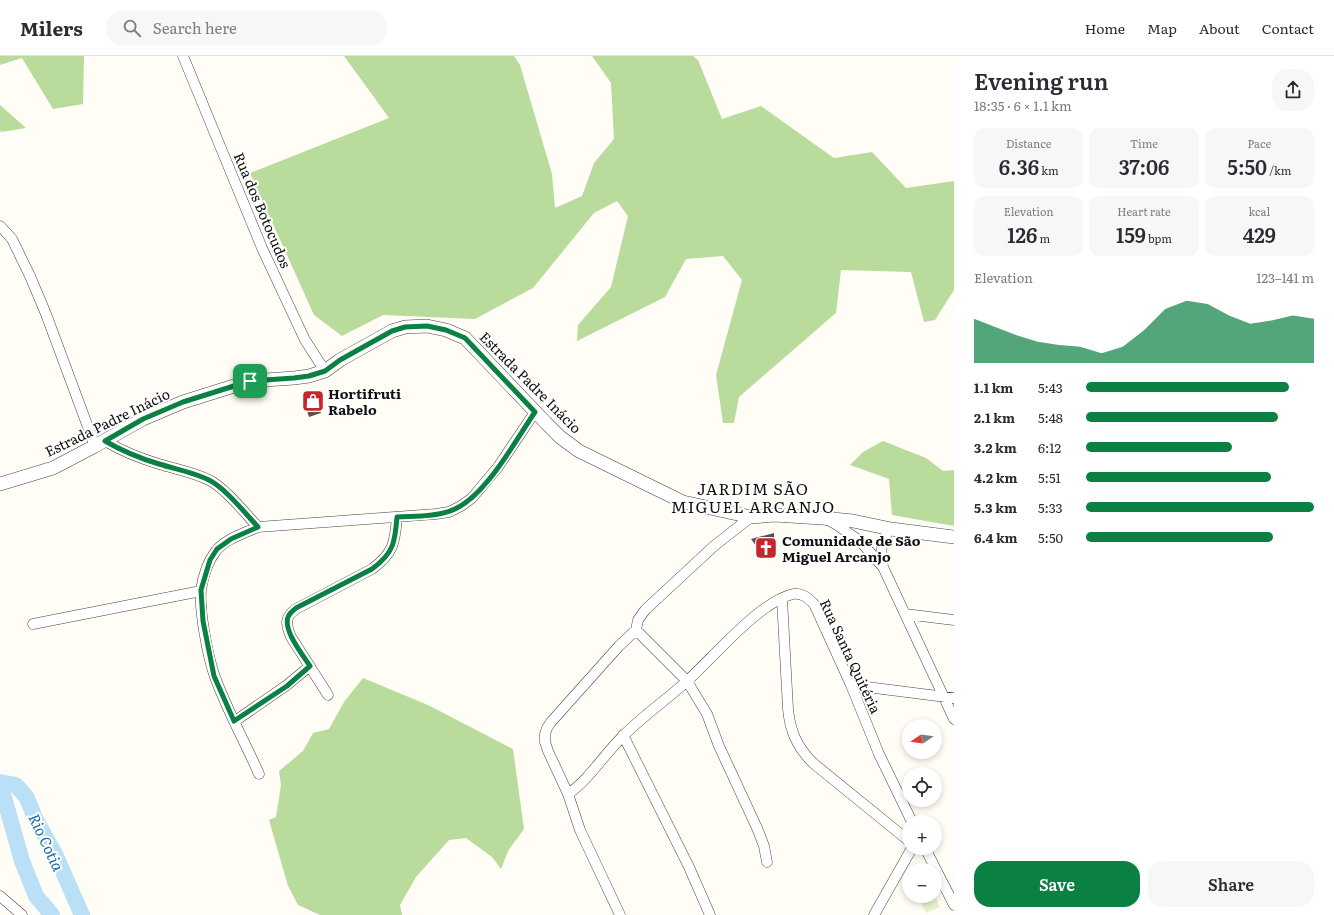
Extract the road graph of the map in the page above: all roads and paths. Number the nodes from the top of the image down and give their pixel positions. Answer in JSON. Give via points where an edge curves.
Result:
{"nodes":[{"id":1,"x":183,"y":56,"type":"edge"},
{"id":2,"x":0,"y":226,"type":"edge"},
{"id":3,"x":325,"y":371,"type":"junction"},
{"id":4,"x":535,"y":412,"type":"junction"},
{"id":5,"x":100,"y":444,"type":"junction"},
{"id":6,"x":0,"y":484,"type":"edge"},
{"id":7,"x":397,"y":517,"type":"junction"},
{"id":8,"x":752,"y":517,"type":"junction"},
{"id":9,"x":822,"y":518,"type":"junction"},
{"id":10,"x":258,"y":527,"type":"junction"},
{"id":11,"x":891,"y":529,"type":"junction"},
{"id":12,"x":954,"y":537,"type":"edge"},
{"id":13,"x":883,"y":567,"type":"junction"},
{"id":14,"x":201,"y":590,"type":"junction"},
{"id":15,"x":782,"y":599,"type":"junction"},
{"id":16,"x":905,"y":614,"type":"junction"},
{"id":17,"x":954,"y":620,"type":"edge"},
{"id":18,"x":33,"y":624,"type":"dead end"},
{"id":19,"x":636,"y":630,"type":"junction"},
{"id":20,"x":310,"y":666,"type":"junction"},
{"id":21,"x":687,"y":681,"type":"junction"},
{"id":22,"x":851,"y":685,"type":"junction"},
{"id":23,"x":328,"y":695,"type":"dead end"},
{"id":24,"x":949,"y":697,"type":"edge"},
{"id":25,"x":954,"y":719,"type":"edge"},
{"id":26,"x":234,"y":721,"type":"junction"},
{"id":27,"x":623,"y":735,"type":"junction"},
{"id":28,"x":260,"y":774,"type":"dead end"},
{"id":29,"x":568,"y":794,"type":"junction"},
{"id":30,"x":909,"y":815,"type":"edge"},
{"id":31,"x":902,"y":834,"type":"edge"},
{"id":32,"x":908,"y":855,"type":"edge"},
{"id":33,"x":929,"y":855,"type":"edge"},
{"id":34,"x":767,"y":862,"type":"dead end"},
{"id":35,"x":0,"y":896,"type":"edge"},
{"id":36,"x":954,"y":905,"type":"edge"},
{"id":37,"x":22,"y":915,"type":"edge"},
{"id":38,"x":620,"y":915,"type":"edge"},
{"id":39,"x":710,"y":915,"type":"edge"},
{"id":40,"x":874,"y":915,"type":"edge"}],
"edges":[{"from":1,"to":3,"type":"street","name":"Rua dos Botocudos","via":[[262,248],[305,340]]},
{"from":2,"to":5,"type":"street","via":[[12,239],[27,270]]},
{"from":3,"to":4,"type":"street","name":"Estrada Padre Inácio","via":[[392,331],[405,327],[427,326],[465,338]]},
{"from":3,"to":5,"type":"street","name":"Estrada Padre Inácio","via":[[309,376],[250,381],[228,387],[143,419]]},
{"from":4,"to":7,"type":"street","via":[[498,467],[472,498],[449,512]]},
{"from":4,"to":8,"type":"street","name":"Estrada Padre Inácio","via":[[560,437],[579,451],[652,488],[683,502]]},
{"from":5,"to":6,"type":"street","name":"Estrada Padre Inácio","via":[[53,468]]},
{"from":5,"to":10,"type":"street","via":[[211,481]]},
{"from":7,"to":10,"type":"street"},
{"from":7,"to":20,"type":"street","via":[[392,549],[383,561],[289,614],[288,630]]},
{"from":8,"to":9,"type":"street","name":"Estrada Padre Inácio"},
{"from":8,"to":19,"type":"street","via":[[714,546],[645,610],[638,620]]},
{"from":9,"to":11,"type":"street","name":"Estrada Padre Inácio"},
{"from":9,"to":13,"type":"street","via":[[860,541]]},
{"from":10,"to":14,"type":"street","via":[[231,539],[217,549],[210,560]]},
{"from":11,"to":12,"type":"street","name":"Estrada Padre Inácio"},
{"from":11,"to":13,"type":"street","via":[[885,535],[881,548]]},
{"from":13,"to":16,"type":"street"},
{"from":14,"to":18,"type":"street"},
{"from":14,"to":26,"type":"street","via":[[203,621],[214,676]]},
{"from":15,"to":21,"type":"street","name":"Rua Santa Quitéria","via":[[759,613]]},
{"from":15,"to":22,"type":"street","name":"Rua Santa Quitéria","via":[[800,594],[814,604]]},
{"from":15,"to":31,"type":"street","via":[[789,721],[795,739],[813,763]]},
{"from":16,"to":17,"type":"street"},
{"from":16,"to":24,"type":"street"},
{"from":19,"to":21,"type":"street"},
{"from":19,"to":29,"type":"street","via":[[547,728],[545,742]]},
{"from":20,"to":23,"type":"street"},
{"from":20,"to":26,"type":"street","via":[[287,686]]},
{"from":21,"to":27,"type":"street","name":"Rua Santa Quitéria"},
{"from":21,"to":34,"type":"street","via":[[707,714],[757,828]]},
{"from":22,"to":24,"type":"street"},
{"from":22,"to":30,"type":"street","name":"Rua Santa Quitéria","via":[[879,754]]},
{"from":24,"to":25,"type":"street"},
{"from":26,"to":28,"type":"street"},
{"from":27,"to":29,"type":"street","name":"Rua Santa Quitéria","via":[[583,782]]},
{"from":27,"to":39,"type":"street"},
{"from":29,"to":38,"type":"street","via":[[580,830]]},
{"from":32,"to":40,"type":"street"},
{"from":33,"to":36,"type":"street"},
{"from":35,"to":37,"type":"street"}]}
